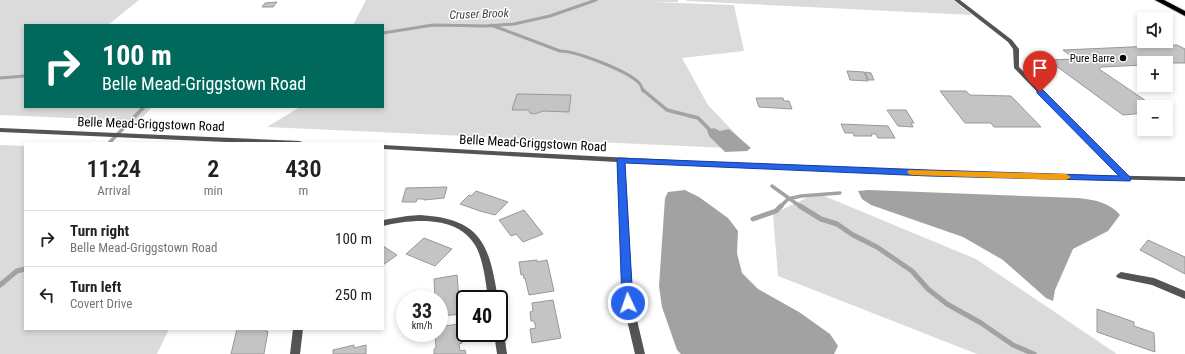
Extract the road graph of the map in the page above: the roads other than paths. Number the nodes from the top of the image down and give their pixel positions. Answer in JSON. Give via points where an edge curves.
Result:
{"nodes":[{"id":1,"x":957,"y":0,"type":"edge"},
{"id":2,"x":1159,"y":0,"type":"edge"},
{"id":3,"x":1185,"y":14,"type":"edge"},
{"id":4,"x":0,"y":130,"type":"edge"},
{"id":5,"x":276,"y":142,"type":"edge"},
{"id":6,"x":384,"y":147,"type":"edge"},
{"id":7,"x":621,"y":160,"type":"junction"},
{"id":8,"x":1127,"y":179,"type":"junction"},
{"id":9,"x":1185,"y":179,"type":"edge"},
{"id":10,"x":384,"y":223,"type":"edge"},
{"id":11,"x":1121,"y":276,"type":"dead end"},
{"id":12,"x":491,"y":290,"type":"edge"},
{"id":13,"x":1185,"y":295,"type":"edge"},
{"id":14,"x":298,"y":330,"type":"edge"},
{"id":15,"x":500,"y":342,"type":"edge"},
{"id":16,"x":295,"y":354,"type":"edge"},
{"id":17,"x":502,"y":354,"type":"edge"},
{"id":18,"x":640,"y":354,"type":"edge"}],
"edges":[{"from":1,"to":8,"type":"street","via":[[1010,41],[1016,49],[1016,67]]},
{"from":2,"to":3,"type":"highway"},
{"from":4,"to":5,"type":"street","name":"Belle Mead-Griggstown Road"},
{"from":6,"to":7,"type":"street","name":"Belle Mead-Griggstown Road"},
{"from":7,"to":8,"type":"street","name":"Belle Mead-Griggstown Road"},
{"from":7,"to":18,"type":"street","via":[[628,303]]},
{"from":8,"to":9,"type":"street","name":"Belle Mead-Griggstown Road"},
{"from":10,"to":12,"type":"street","via":[[409,218],[429,219],[448,222],[471,234],[479,244]]},
{"from":11,"to":13,"type":"street","via":[[1154,282]]},
{"from":14,"to":16,"type":"street"},
{"from":15,"to":17,"type":"street"}]}
